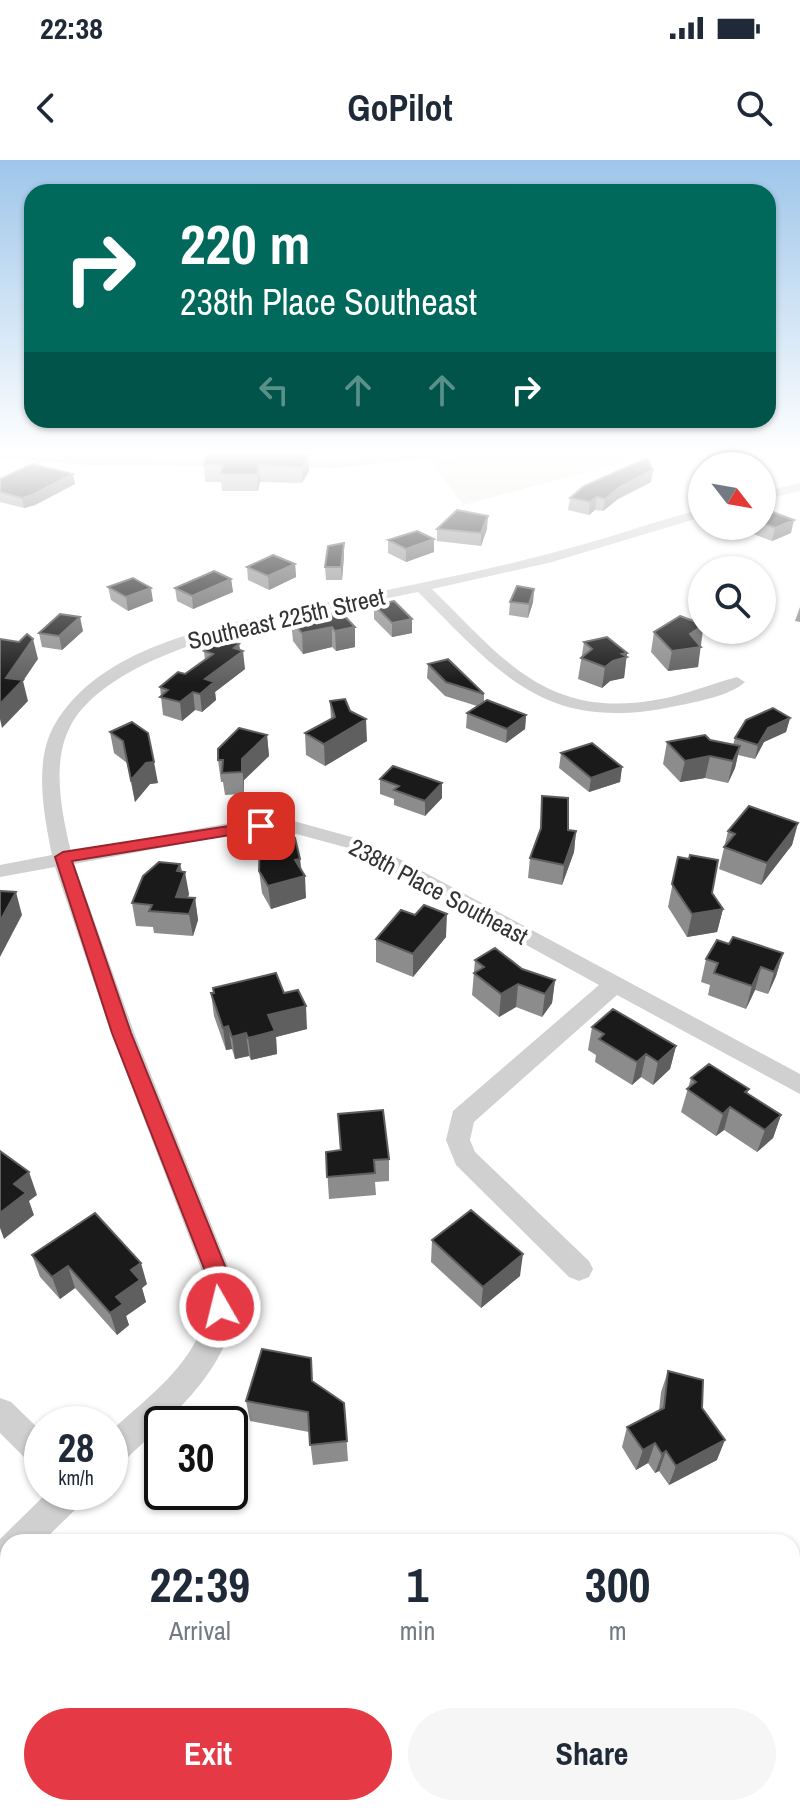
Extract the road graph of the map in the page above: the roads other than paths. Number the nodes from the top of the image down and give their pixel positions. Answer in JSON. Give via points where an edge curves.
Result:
{"nodes":[{"id":1,"x":651,"y":528,"type":"edge"},
{"id":2,"x":421,"y":586,"type":"junction"},
{"id":3,"x":737,"y":682,"type":"dead end"},
{"id":4,"x":63,"y":857,"type":"junction"},
{"id":5,"x":0,"y":871,"type":"edge"},
{"id":6,"x":614,"y":985,"type":"junction"},
{"id":7,"x":800,"y":1085,"type":"edge"},
{"id":8,"x":579,"y":1269,"type":"dead end"},
{"id":9,"x":0,"y":1412,"type":"edge"},
{"id":10,"x":24,"y":1435,"type":"edge"},
{"id":11,"x":128,"y":1435,"type":"edge"},
{"id":12,"x":52,"y":1510,"type":"edge"},
{"id":13,"x":27,"y":1534,"type":"edge"}],
"edges":[{"from":1,"to":2,"type":"street","name":"Southeast 225th Street","via":[[547,559]]},
{"from":2,"to":3,"type":"street","via":[[525,683],[561,700],[638,707],[693,699]]},
{"from":2,"to":4,"type":"street","name":"Southeast 225th Street","via":[[196,636],[148,656],[94,691],[62,726],[53,758]]},
{"from":4,"to":5,"type":"street","name":"238th Place Southeast"},
{"from":4,"to":6,"type":"street","name":"238th Place Southeast","via":[[235,828],[290,826],[359,845]]},
{"from":4,"to":11,"type":"street","name":"Southeast 225th Street","via":[[121,1033],[216,1271],[220,1307],[214,1338],[196,1367]]},
{"from":6,"to":7,"type":"street","name":"238th Place Southeast"},
{"from":6,"to":8,"type":"street","via":[[462,1118],[458,1140],[465,1158]]},
{"from":9,"to":10,"type":"street"},
{"from":12,"to":13,"type":"street"}]}
